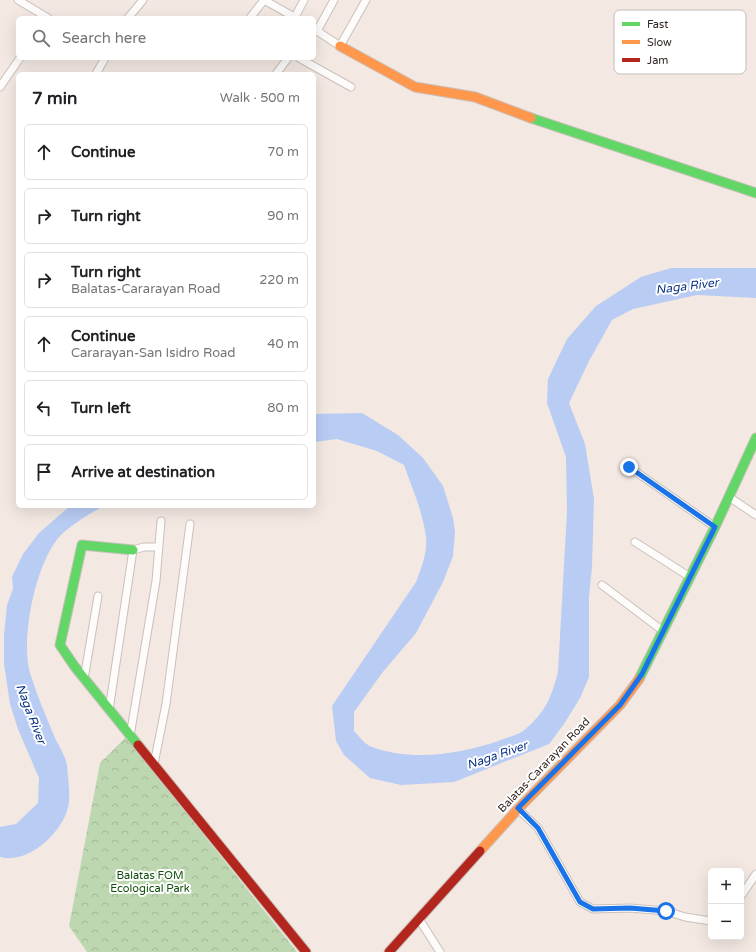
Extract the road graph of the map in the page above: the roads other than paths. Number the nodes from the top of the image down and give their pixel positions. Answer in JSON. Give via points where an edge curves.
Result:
{"nodes":[{"id":1,"x":18,"y":0,"type":"edge"},
{"id":2,"x":143,"y":0,"type":"edge"},
{"id":3,"x":264,"y":0,"type":"edge"},
{"id":4,"x":304,"y":0,"type":"edge"},
{"id":5,"x":334,"y":0,"type":"edge"},
{"id":6,"x":366,"y":0,"type":"edge"},
{"id":7,"x":45,"y":16,"type":"edge"},
{"id":8,"x":130,"y":16,"type":"edge"},
{"id":9,"x":252,"y":16,"type":"edge"},
{"id":10,"x":294,"y":16,"type":"edge"},
{"id":11,"x":296,"y":16,"type":"edge"},
{"id":12,"x":316,"y":28,"type":"edge"},
{"id":13,"x":316,"y":31,"type":"edge"},
{"id":14,"x":340,"y":46,"type":"junction"},
{"id":15,"x":19,"y":60,"type":"edge"},
{"id":16,"x":104,"y":60,"type":"edge"},
{"id":17,"x":286,"y":60,"type":"edge"},
{"id":18,"x":303,"y":60,"type":"edge"},
{"id":19,"x":97,"y":72,"type":"edge"},
{"id":20,"x":278,"y":72,"type":"edge"},
{"id":21,"x":351,"y":87,"type":"dead end"},
{"id":22,"x":0,"y":88,"type":"edge"},
{"id":23,"x":756,"y":193,"type":"edge"},
{"id":24,"x":756,"y":438,"type":"edge"},
{"id":25,"x":629,"y":467,"type":"dead end"},
{"id":26,"x":729,"y":497,"type":"junction"},
{"id":27,"x":756,"y":515,"type":"edge"},
{"id":28,"x":161,"y":521,"type":"dead end"},
{"id":29,"x":190,"y":524,"type":"dead end"},
{"id":30,"x":715,"y":527,"type":"junction"},
{"id":31,"x":635,"y":542,"type":"dead end"},
{"id":32,"x":159,"y":547,"type":"junction"},
{"id":33,"x":133,"y":550,"type":"junction"},
{"id":34,"x":690,"y":577,"type":"junction"},
{"id":35,"x":602,"y":585,"type":"dead end"},
{"id":36,"x":98,"y":596,"type":"dead end"},
{"id":37,"x":663,"y":630,"type":"junction"},
{"id":38,"x":84,"y":679,"type":"junction"},
{"id":39,"x":109,"y":710,"type":"junction"},
{"id":40,"x":130,"y":736,"type":"junction"},
{"id":41,"x":154,"y":764,"type":"junction"},
{"id":42,"x":518,"y":808,"type":"junction"},
{"id":43,"x":756,"y":874,"type":"edge"},
{"id":44,"x":744,"y":892,"type":"edge"},
{"id":45,"x":419,"y":919,"type":"junction"},
{"id":46,"x":708,"y":921,"type":"edge"},
{"id":47,"x":306,"y":952,"type":"edge"},
{"id":48,"x":389,"y":952,"type":"edge"},
{"id":49,"x":440,"y":952,"type":"edge"}],
"edges":[{"from":1,"to":7,"type":"street"},
{"from":2,"to":8,"type":"street"},
{"from":3,"to":9,"type":"street"},
{"from":3,"to":10,"type":"street"},
{"from":4,"to":11,"type":"street"},
{"from":5,"to":12,"type":"street"},
{"from":6,"to":14,"type":"street"},
{"from":13,"to":14,"type":"street"},
{"from":14,"to":23,"type":"street","via":[[415,87],[475,97],[559,129]]},
{"from":15,"to":22,"type":"street"},
{"from":16,"to":19,"type":"street"},
{"from":17,"to":20,"type":"street"},
{"from":18,"to":21,"type":"street"},
{"from":24,"to":26,"type":"street","name":"Balatas-Cararayan Road"},
{"from":25,"to":30,"type":"street"},
{"from":26,"to":27,"type":"street"},
{"from":26,"to":30,"type":"street","name":"Balatas-Cararayan Road"},
{"from":28,"to":32,"type":"street"},
{"from":29,"to":41,"type":"street","via":[[166,704]]},
{"from":30,"to":34,"type":"street","name":"Balatas-Cararayan Road"},
{"from":31,"to":34,"type":"street"},
{"from":32,"to":33,"type":"street"},
{"from":32,"to":40,"type":"street","via":[[150,626]]},
{"from":33,"to":38,"type":"street","via":[[82,545],[60,645]]},
{"from":33,"to":39,"type":"street"},
{"from":34,"to":37,"type":"street","name":"Balatas-Cararayan Road"},
{"from":35,"to":37,"type":"street"},
{"from":36,"to":38,"type":"street"},
{"from":37,"to":42,"type":"street","name":"Balatas-Cararayan Road","via":[[642,674],[620,705]]},
{"from":38,"to":39,"type":"street"},
{"from":39,"to":40,"type":"street"},
{"from":40,"to":41,"type":"street"},
{"from":41,"to":47,"type":"street"},
{"from":42,"to":45,"type":"street","name":"Balatas-Cararayan Road"},
{"from":42,"to":46,"type":"street","via":[[538,828],[580,902],[593,909],[630,908],[666,911],[685,918]]},
{"from":43,"to":44,"type":"street"},
{"from":45,"to":48,"type":"street","name":"Balatas-Cararayan Road"},
{"from":45,"to":49,"type":"street"}]}
